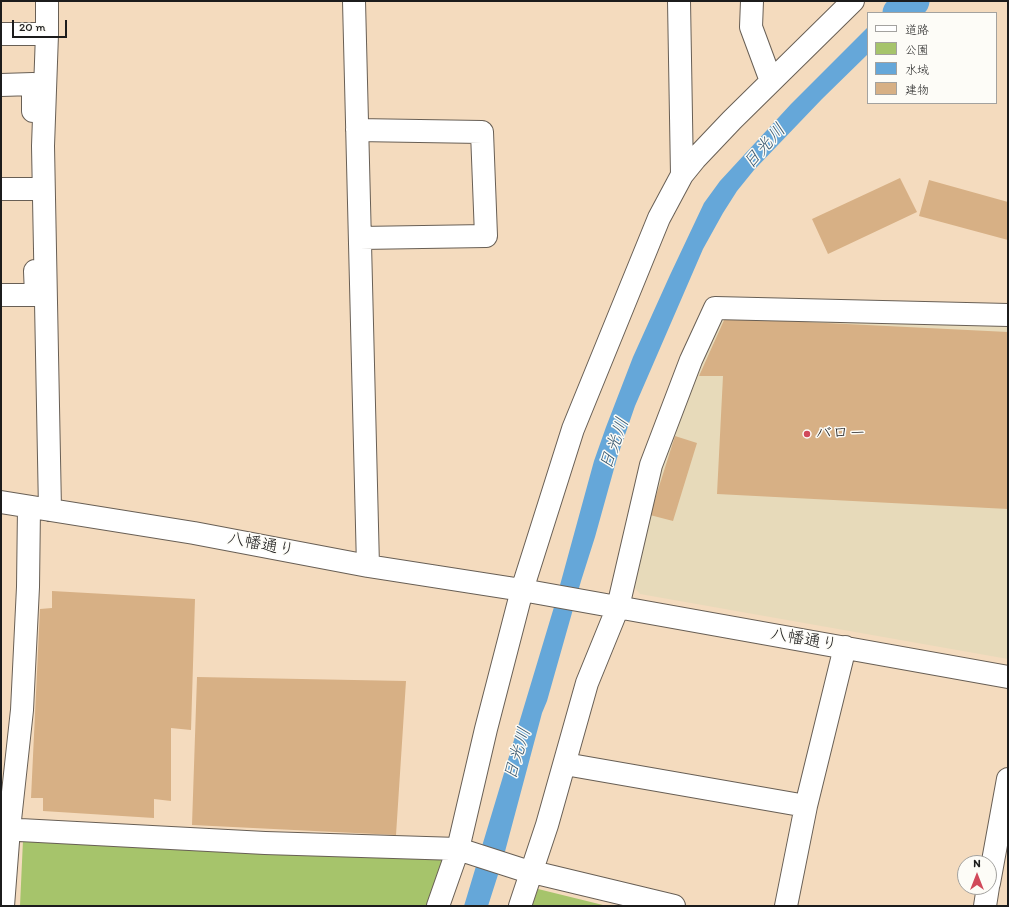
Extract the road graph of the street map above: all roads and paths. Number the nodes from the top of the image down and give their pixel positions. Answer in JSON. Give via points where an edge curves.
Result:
{"nodes":[{"id":1,"x":47,"y":1,"type":"edge"},
{"id":2,"x":354,"y":1,"type":"edge"},
{"id":3,"x":678,"y":1,"type":"edge"},
{"id":4,"x":752,"y":1,"type":"edge"},
{"id":5,"x":853,"y":1,"type":"edge"},
{"id":6,"x":1,"y":34,"type":"edge"},
{"id":7,"x":47,"y":34,"type":"junction"},
{"id":8,"x":771,"y":81,"type":"junction"},
{"id":9,"x":1,"y":85,"type":"edge"},
{"id":10,"x":357,"y":130,"type":"junction"},
{"id":11,"x":682,"y":175,"type":"junction"},
{"id":12,"x":1,"y":189,"type":"edge"},
{"id":13,"x":33,"y":189,"type":"junction"},
{"id":14,"x":360,"y":238,"type":"junction"},
{"id":15,"x":1,"y":294,"type":"edge"},
{"id":16,"x":1008,"y":315,"type":"edge"},
{"id":17,"x":1,"y":502,"type":"edge"},
{"id":18,"x":29,"y":507,"type":"junction"},
{"id":19,"x":50,"y":510,"type":"junction"},
{"id":20,"x":368,"y":566,"type":"junction"},
{"id":21,"x":522,"y":590,"type":"junction"},
{"id":22,"x":609,"y":606,"type":"junction"},
{"id":23,"x":845,"y":647,"type":"junction"},
{"id":24,"x":1008,"y":677,"type":"edge"},
{"id":25,"x":565,"y":764,"type":"junction"},
{"id":26,"x":1008,"y":779,"type":"edge"},
{"id":27,"x":806,"y":806,"type":"junction"},
{"id":28,"x":5,"y":829,"type":"edge"},
{"id":29,"x":458,"y":849,"type":"junction"},
{"id":30,"x":994,"y":855,"type":"edge"},
{"id":31,"x":526,"y":870,"type":"junction"},
{"id":32,"x":987,"y":895,"type":"edge"},
{"id":33,"x":3,"y":906,"type":"edge"},
{"id":34,"x":438,"y":906,"type":"edge"},
{"id":35,"x":520,"y":906,"type":"edge"},
{"id":36,"x":674,"y":906,"type":"edge"},
{"id":37,"x":786,"y":906,"type":"edge"},
{"id":38,"x":985,"y":906,"type":"edge"}],
"edges":[{"from":1,"to":7,"type":"street"},
{"from":2,"to":10,"type":"street"},
{"from":3,"to":11,"type":"street"},
{"from":4,"to":8,"type":"street","via":[[751,27]]},
{"from":5,"to":8,"type":"street"},
{"from":6,"to":7,"type":"street"},
{"from":7,"to":19,"type":"street","via":[[43,146]]},
{"from":8,"to":11,"type":"street"},
{"from":9,"to":13,"type":"street","via":[[33,84]]},
{"from":10,"to":14,"type":"street"},
{"from":10,"to":14,"type":"street","via":[[482,132],[486,236]]},
{"from":11,"to":21,"type":"street","via":[[656,225],[573,429]]},
{"from":12,"to":13,"type":"street"},
{"from":13,"to":15,"type":"street","via":[[36,295]]},
{"from":14,"to":20,"type":"street"},
{"from":16,"to":22,"type":"street","via":[[715,308],[691,360],[651,465]]},
{"from":17,"to":18,"type":"street","name":"八幡通り"},
{"from":18,"to":19,"type":"street","name":"八幡通り"},
{"from":18,"to":28,"type":"street","via":[[22,710]]},
{"from":19,"to":20,"type":"street","name":"八幡通り","via":[[194,533]]},
{"from":20,"to":21,"type":"street","name":"八幡通り"},
{"from":21,"to":22,"type":"street","name":"八幡通り"},
{"from":21,"to":29,"type":"street"},
{"from":22,"to":23,"type":"street","name":"八幡通り"},
{"from":22,"to":25,"type":"street"},
{"from":23,"to":24,"type":"street","name":"八幡通り"},
{"from":23,"to":27,"type":"street"},
{"from":25,"to":27,"type":"street"},
{"from":25,"to":31,"type":"street","via":[[547,825]]},
{"from":26,"to":30,"type":"street"},
{"from":27,"to":37,"type":"street"},
{"from":28,"to":29,"type":"street","via":[[265,843]]},
{"from":28,"to":33,"type":"street"},
{"from":29,"to":31,"type":"street"},
{"from":29,"to":34,"type":"street"},
{"from":31,"to":35,"type":"street"},
{"from":31,"to":36,"type":"street"},
{"from":32,"to":38,"type":"street"}]}
